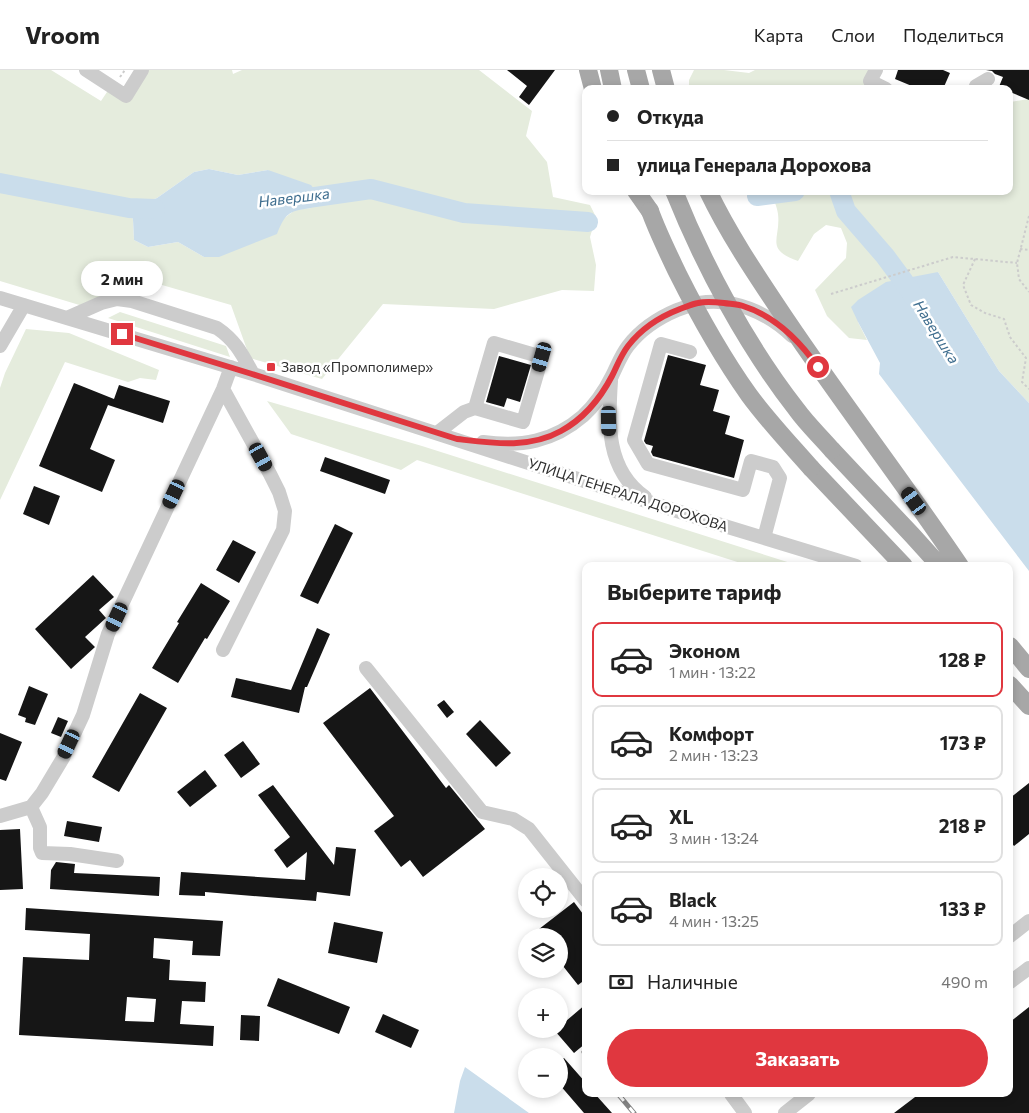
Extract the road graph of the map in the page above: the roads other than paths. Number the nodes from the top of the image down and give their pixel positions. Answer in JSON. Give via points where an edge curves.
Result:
{"nodes":[{"id":1,"x":86,"y":70,"type":"edge"},
{"id":2,"x":142,"y":70,"type":"edge"},
{"id":3,"x":588,"y":70,"type":"edge"},
{"id":4,"x":608,"y":70,"type":"edge"},
{"id":5,"x":636,"y":70,"type":"edge"},
{"id":6,"x":661,"y":70,"type":"edge"},
{"id":7,"x":876,"y":70,"type":"edge"},
{"id":8,"x":988,"y":79,"type":"dead end"},
{"id":9,"x":592,"y":85,"type":"edge"},
{"id":10,"x":612,"y":85,"type":"edge"},
{"id":11,"x":640,"y":85,"type":"edge"},
{"id":12,"x":665,"y":85,"type":"edge"},
{"id":13,"x":878,"y":85,"type":"edge"},
{"id":14,"x":978,"y":85,"type":"edge"},
{"id":15,"x":639,"y":195,"type":"edge"},
{"id":16,"x":645,"y":195,"type":"edge"},
{"id":17,"x":676,"y":195,"type":"edge"},
{"id":18,"x":710,"y":195,"type":"edge"},
{"id":19,"x":650,"y":211,"type":"junction"},
{"id":20,"x":0,"y":298,"type":"edge"},
{"id":21,"x":24,"y":305,"type":"junction"},
{"id":22,"x":67,"y":318,"type":"junction"},
{"id":23,"x":0,"y":346,"type":"edge"},
{"id":24,"x":690,"y":352,"type":"dead end"},
{"id":25,"x":807,"y":352,"type":"junction"},
{"id":26,"x":231,"y":367,"type":"junction"},
{"id":27,"x":252,"y":374,"type":"junction"},
{"id":28,"x":611,"y":377,"type":"junction"},
{"id":29,"x":223,"y":390,"type":"junction"},
{"id":30,"x":475,"y":408,"type":"junction"},
{"id":31,"x":437,"y":433,"type":"junction"},
{"id":32,"x":457,"y":439,"type":"junction"},
{"id":33,"x":654,"y":504,"type":"junction"},
{"id":34,"x":764,"y":538,"type":"junction"},
{"id":35,"x":843,"y":562,"type":"edge"},
{"id":36,"x":900,"y":562,"type":"edge"},
{"id":37,"x":936,"y":562,"type":"edge"},
{"id":38,"x":957,"y":562,"type":"edge"},
{"id":39,"x":1013,"y":646,"type":"edge"},
{"id":40,"x":223,"y":650,"type":"dead end"},
{"id":41,"x":1013,"y":650,"type":"edge"},
{"id":42,"x":1026,"y":665,"type":"edge"},
{"id":43,"x":366,"y":668,"type":"dead end"},
{"id":44,"x":1013,"y":688,"type":"edge"},
{"id":45,"x":1029,"y":706,"type":"edge"},
{"id":46,"x":31,"y":807,"type":"junction"},
{"id":47,"x":0,"y":816,"type":"edge"},
{"id":48,"x":117,"y":862,"type":"dead end"},
{"id":49,"x":582,"y":896,"type":"edge"},
{"id":50,"x":1029,"y":921,"type":"edge"},
{"id":51,"x":1013,"y":934,"type":"edge"},
{"id":52,"x":1029,"y":968,"type":"edge"},
{"id":53,"x":1013,"y":980,"type":"edge"},
{"id":54,"x":733,"y":1097,"type":"edge"},
{"id":55,"x":805,"y":1097,"type":"edge"},
{"id":56,"x":745,"y":1113,"type":"edge"},
{"id":57,"x":785,"y":1113,"type":"edge"}],
"edges":[{"from":1,"to":2,"type":"street","via":[[126,96]]},
{"from":3,"to":9,"type":"main road"},
{"from":4,"to":10,"type":"main road"},
{"from":5,"to":11,"type":"main road"},
{"from":6,"to":12,"type":"main road"},
{"from":7,"to":13,"type":"street","via":[[870,81]]},
{"from":8,"to":14,"type":"street"},
{"from":15,"to":19,"type":"main road"},
{"from":16,"to":19,"type":"main road"},
{"from":17,"to":37,"type":"main road","bridge":true,"via":[[722,292],[773,378],[832,450]]},
{"from":18,"to":25,"type":"main road"},
{"from":19,"to":36,"type":"main road","bridge":true,"via":[[696,309],[716,346],[750,396],[811,468]]},
{"from":20,"to":21,"type":"street","name":"УЛИЦА ГЕНЕРАЛА ДОРОХОВА"},
{"from":21,"to":22,"type":"street","name":"УЛИЦА ГЕНЕРАЛА ДОРОХОВА"},
{"from":21,"to":23,"type":"street"},
{"from":22,"to":26,"type":"street","name":"УЛИЦА ГЕНЕРАЛА ДОРОХОВА"},
{"from":22,"to":27,"type":"street","via":[[101,303],[132,301],[217,328],[235,343]]},
{"from":24,"to":34,"type":"street","via":[[661,344],[634,440],[648,464],[742,490],[750,461],[773,467],[780,478]]},
{"from":25,"to":28,"type":"street","via":[[781,326],[760,313],[741,305],[697,303],[648,326],[628,346]]},
{"from":25,"to":38,"type":"main road"},
{"from":26,"to":27,"type":"street","name":"УЛИЦА ГЕНЕРАЛА ДОРОХОВА"},
{"from":26,"to":29,"type":"street"},
{"from":27,"to":31,"type":"street","name":"УЛИЦА ГЕНЕРАЛА ДОРОХОВА"},
{"from":28,"to":32,"type":"street","via":[[600,397],[583,415],[561,431],[539,440],[520,444]]},
{"from":28,"to":33,"type":"street","via":[[609,408],[613,451],[626,480]]},
{"from":29,"to":40,"type":"street","via":[[270,474],[285,511],[283,530]]},
{"from":29,"to":46,"type":"street","via":[[108,634],[83,715],[63,758]]},
{"from":30,"to":30,"type":"street","via":[[523,422],[542,357],[494,343]]},
{"from":30,"to":31,"type":"street","via":[[464,412]]},
{"from":31,"to":32,"type":"street","name":"УЛИЦА ГЕНЕРАЛА ДОРОХОВА"},
{"from":32,"to":33,"type":"street","name":"УЛИЦА ГЕНЕРАЛА ДОРОХОВА"},
{"from":33,"to":34,"type":"street","name":"УЛИЦА ГЕНЕРАЛА ДОРОХОВА"},
{"from":34,"to":35,"type":"street","name":"УЛИЦА ГЕНЕРАЛА ДОРОХОВА"},
{"from":39,"to":42,"type":"main road"},
{"from":41,"to":42,"type":"main road"},
{"from":43,"to":49,"type":"street","via":[[482,812],[513,819],[529,829]]},
{"from":44,"to":45,"type":"main road"},
{"from":46,"to":47,"type":"street"},
{"from":46,"to":48,"type":"street","via":[[40,827],[42,853]]},
{"from":50,"to":51,"type":"street"},
{"from":52,"to":53,"type":"street"},
{"from":54,"to":56,"type":"street"},
{"from":55,"to":57,"type":"street"}]}
